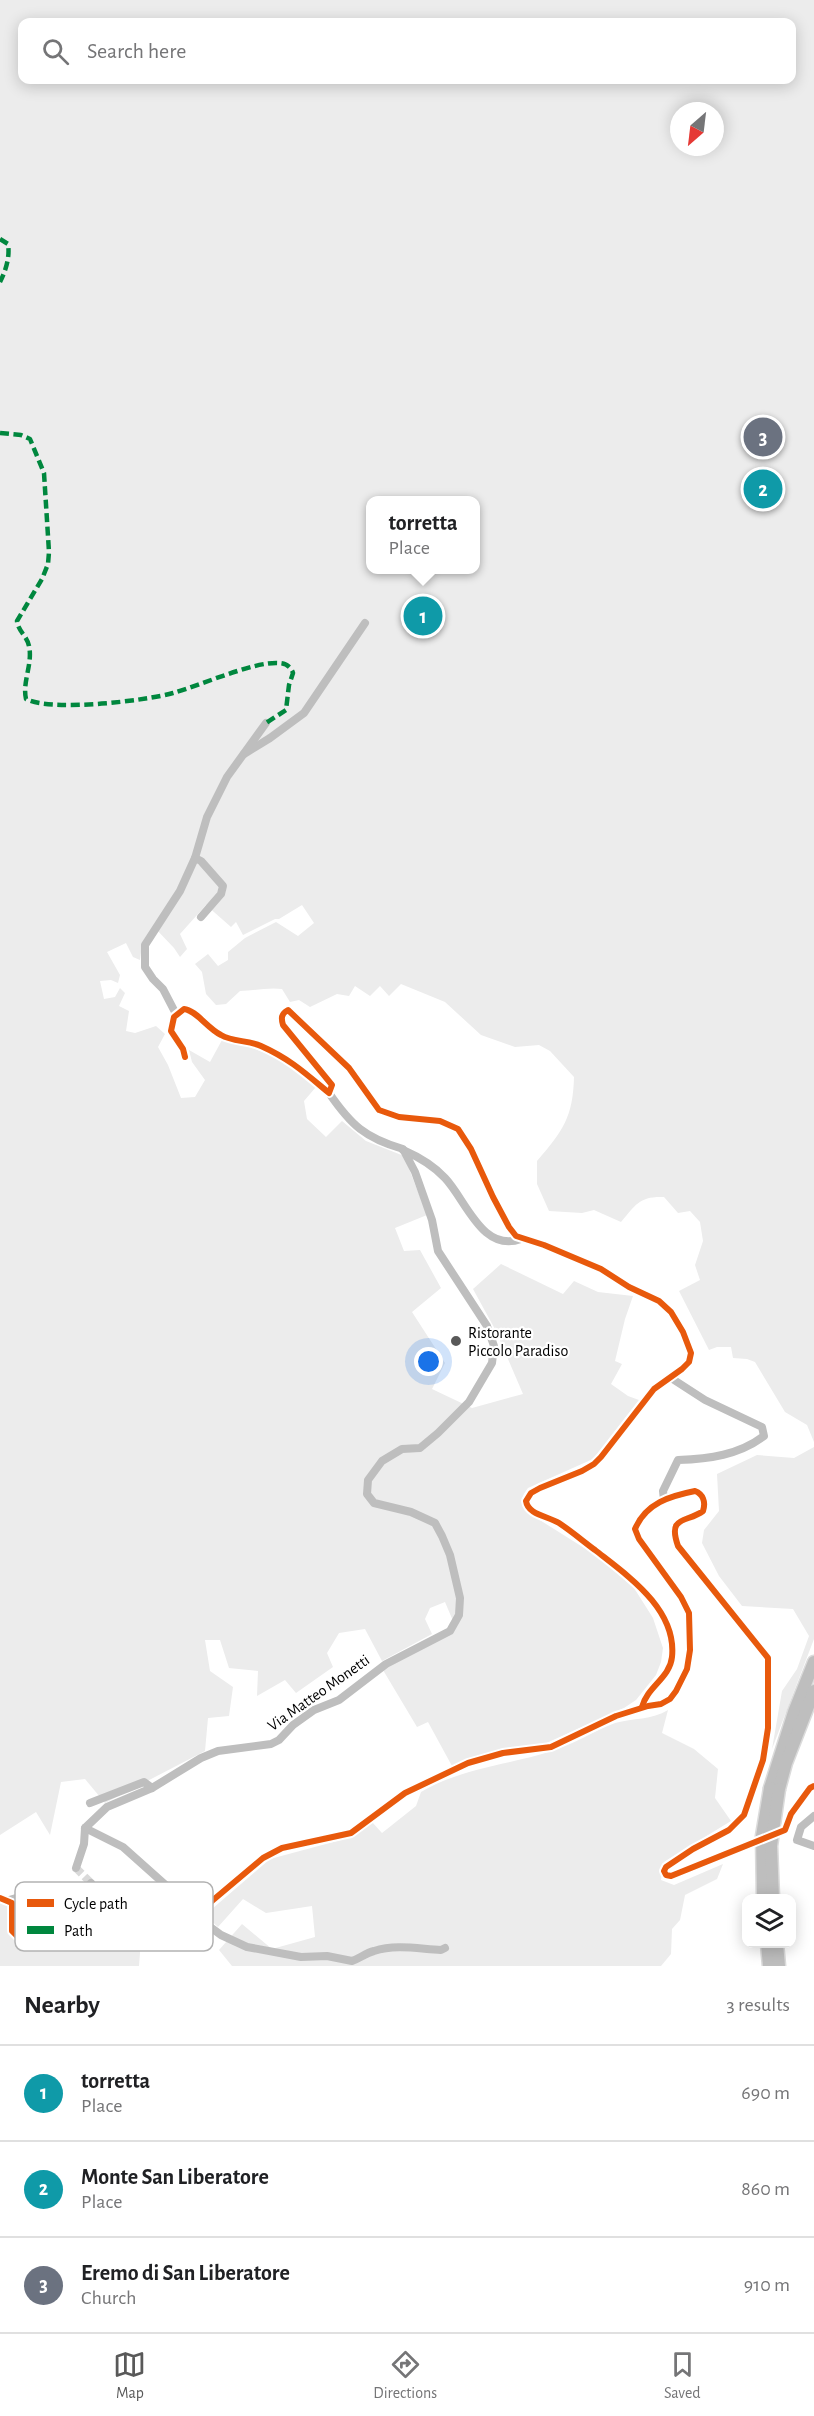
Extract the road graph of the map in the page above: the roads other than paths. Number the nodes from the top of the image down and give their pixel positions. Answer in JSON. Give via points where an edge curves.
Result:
{"nodes":[{"id":1,"x":365,"y":623,"type":"dead end"},
{"id":2,"x":266,"y":723,"type":"dead end"},
{"id":3,"x":241,"y":755,"type":"junction"},
{"id":4,"x":195,"y":858,"type":"junction"},
{"id":5,"x":201,"y":917,"type":"dead end"},
{"id":6,"x":176,"y":1014,"type":"junction"},
{"id":7,"x":185,"y":1057,"type":"dead end"},
{"id":8,"x":329,"y":1093,"type":"junction"},
{"id":9,"x":403,"y":1149,"type":"junction"},
{"id":10,"x":521,"y":1239,"type":"junction"},
{"id":11,"x":671,"y":1378,"type":"junction"},
{"id":12,"x":664,"y":1500,"type":"junction"},
{"id":13,"x":814,"y":1662,"type":"edge"},
{"id":14,"x":814,"y":1691,"type":"edge"},
{"id":15,"x":642,"y":1707,"type":"junction"},
{"id":16,"x":814,"y":1786,"type":"edge"},
{"id":17,"x":152,"y":1788,"type":"junction"},
{"id":18,"x":774,"y":1789,"type":"junction"},
{"id":19,"x":90,"y":1803,"type":"dead end"},
{"id":20,"x":814,"y":1816,"type":"edge"},
{"id":21,"x":85,"y":1828,"type":"junction"},
{"id":22,"x":814,"y":1846,"type":"edge"},
{"id":23,"x":76,"y":1868,"type":"dead end"},
{"id":24,"x":163,"y":1882,"type":"edge"},
{"id":25,"x":763,"y":1894,"type":"edge"},
{"id":26,"x":773,"y":1894,"type":"edge"},
{"id":27,"x":5,"y":1899,"type":"edge"},
{"id":28,"x":213,"y":1900,"type":"edge"},
{"id":29,"x":213,"y":1929,"type":"edge"},
{"id":30,"x":15,"y":1934,"type":"edge"},
{"id":31,"x":446,"y":1948,"type":"dead end"},
{"id":32,"x":772,"y":1948,"type":"edge"},
{"id":33,"x":773,"y":1948,"type":"edge"},
{"id":34,"x":769,"y":1966,"type":"edge"},
{"id":35,"x":779,"y":1966,"type":"edge"}],
"edges":[{"from":1,"to":3,"type":"street","via":[[304,713]]},
{"from":2,"to":3,"type":"street"},
{"from":3,"to":4,"type":"street","via":[[207,817]]},
{"from":4,"to":5,"type":"street","via":[[223,886]]},
{"from":4,"to":6,"type":"street","via":[[180,891],[145,945],[145,967],[164,989]]},
{"from":6,"to":7,"type":"street","via":[[171,1031]]},
{"from":6,"to":8,"type":"street","via":[[184,1009],[223,1037],[248,1041],[279,1055]]},
{"from":8,"to":9,"type":"street","via":[[347,1119],[360,1129],[375,1140]]},
{"from":8,"to":10,"type":"street","via":[[332,1085],[283,1025],[281,1018],[288,1010],[349,1068],[379,1110],[458,1129],[509,1227]]},
{"from":9,"to":10,"type":"street","via":[[447,1180],[490,1236],[510,1243]]},
{"from":9,"to":17,"type":"street","name":"Via Matteo Monetti","via":[[432,1220],[438,1251],[487,1326],[494,1346],[492,1363],[469,1402],[420,1448],[402,1449],[382,1461],[368,1480],[367,1494],[374,1503],[435,1523],[450,1555],[460,1598],[459,1616],[450,1631],[386,1664],[339,1700],[314,1710],[279,1740],[218,1751]]},
{"from":10,"to":11,"type":"street","via":[[594,1265],[665,1306],[678,1321],[691,1356]]},
{"from":11,"to":12,"type":"street","via":[[705,1400],[762,1427],[764,1436],[750,1448],[706,1459],[678,1460],[663,1491]]},
{"from":11,"to":15,"type":"street","via":[[645,1399],[594,1464],[540,1488],[526,1501],[530,1509],[558,1522],[640,1586],[662,1616],[671,1638],[672,1659]]},
{"from":12,"to":15,"type":"street","via":[[645,1513],[636,1533],[687,1608],[689,1659],[682,1681],[670,1698]]},
{"from":12,"to":16,"type":"street","via":[[695,1491],[703,1498],[702,1513],[683,1518],[675,1526],[678,1546],[768,1658],[768,1728],[763,1760],[744,1815],[729,1830],[666,1867],[666,1875],[785,1830],[791,1814]]},
{"from":13,"to":18,"type":"highway","via":[[794,1712]]},
{"from":14,"to":18,"type":"highway"},
{"from":15,"to":28,"type":"street","via":[[551,1747],[493,1755],[451,1770],[405,1793],[351,1833],[282,1848],[263,1858]]},
{"from":17,"to":19,"type":"street","via":[[144,1782]]},
{"from":17,"to":21,"type":"street","name":"Via Matteo Monetti","via":[[107,1807]]},
{"from":18,"to":25,"type":"highway","bridge":true,"via":[[762,1836]]},
{"from":18,"to":26,"type":"highway","bridge":true},
{"from":20,"to":22,"type":"street","via":[[801,1827],[797,1840]]},
{"from":21,"to":23,"type":"street"},
{"from":21,"to":24,"type":"street","via":[[113,1840]]},
{"from":27,"to":30,"type":"street","via":[[14,1907],[11,1924]]},
{"from":29,"to":31,"type":"street","via":[[247,1947],[300,1957],[327,1956],[352,1961],[382,1949]]},
{"from":32,"to":34,"type":"highway"},
{"from":33,"to":35,"type":"highway"}]}
